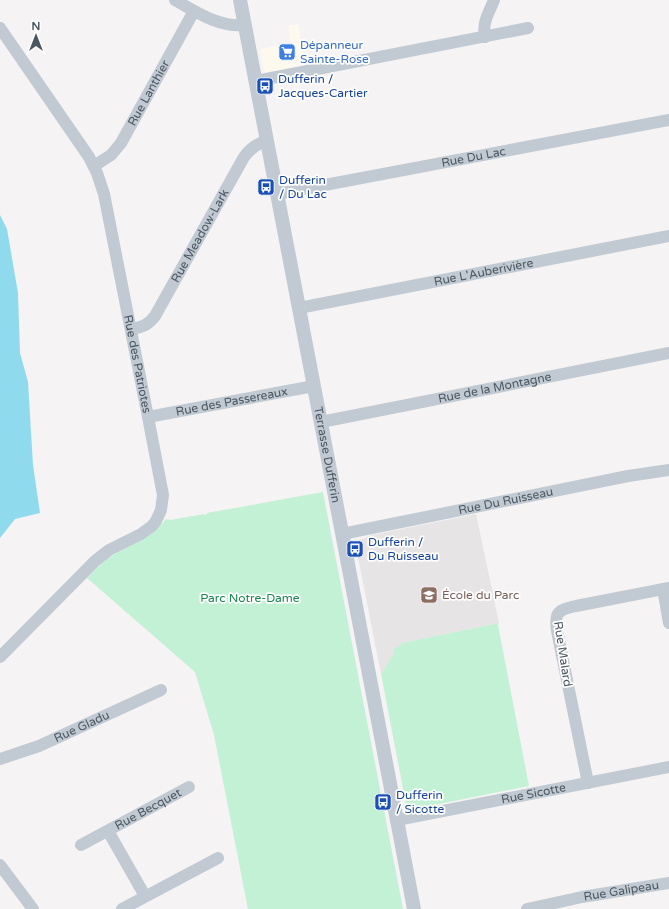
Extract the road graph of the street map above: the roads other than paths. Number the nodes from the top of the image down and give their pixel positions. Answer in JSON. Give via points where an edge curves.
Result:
{"nodes":[{"id":1,"x":175,"y":0,"type":"edge"},
{"id":2,"x":240,"y":0,"type":"edge"},
{"id":3,"x":494,"y":0,"type":"edge"},
{"id":4,"x":194,"y":11,"type":"junction"},
{"id":5,"x":245,"y":25,"type":"junction"},
{"id":6,"x":0,"y":28,"type":"edge"},
{"id":7,"x":528,"y":28,"type":"dead end"},
{"id":8,"x":485,"y":37,"type":"junction"},
{"id":9,"x":256,"y":81,"type":"junction"},
{"id":10,"x":669,"y":120,"type":"edge"},
{"id":11,"x":267,"y":141,"type":"junction"},
{"id":12,"x":94,"y":166,"type":"junction"},
{"id":13,"x":277,"y":194,"type":"junction"},
{"id":14,"x":669,"y":236,"type":"edge"},
{"id":15,"x":299,"y":308,"type":"junction"},
{"id":16,"x":131,"y":329,"type":"junction"},
{"id":17,"x":669,"y":354,"type":"edge"},
{"id":18,"x":314,"y":386,"type":"junction"},
{"id":19,"x":148,"y":417,"type":"junction"},
{"id":20,"x":321,"y":422,"type":"junction"},
{"id":21,"x":669,"y":470,"type":"edge"},
{"id":22,"x":342,"y":534,"type":"junction"},
{"id":23,"x":666,"y":589,"type":"edge"},
{"id":24,"x":669,"y":623,"type":"edge"},
{"id":25,"x":0,"y":657,"type":"edge"},
{"id":26,"x":161,"y":690,"type":"dead end"},
{"id":27,"x":0,"y":759,"type":"edge"},
{"id":28,"x":669,"y":767,"type":"edge"},
{"id":29,"x":588,"y":783,"type":"junction"},
{"id":30,"x":189,"y":787,"type":"dead end"},
{"id":31,"x":397,"y":820,"type":"junction"},
{"id":32,"x":108,"y":832,"type":"junction"},
{"id":33,"x":81,"y":845,"type":"dead end"},
{"id":34,"x":218,"y":858,"type":"dead end"},
{"id":35,"x":0,"y":865,"type":"edge"},
{"id":36,"x":669,"y":883,"type":"edge"},
{"id":37,"x":145,"y":896,"type":"junction"},
{"id":38,"x":34,"y":909,"type":"edge"},
{"id":39,"x":122,"y":909,"type":"edge"},
{"id":40,"x":414,"y":909,"type":"edge"},
{"id":41,"x":527,"y":909,"type":"edge"}],
"edges":[{"from":1,"to":4,"type":"street"},
{"from":2,"to":5,"type":"street","name":"Terrasse Dufferin"},
{"from":3,"to":8,"type":"street","via":[[484,24]]},
{"from":4,"to":5,"type":"street","via":[[221,22]]},
{"from":4,"to":12,"type":"street","name":"Rue Lanthier","via":[[121,143],[111,155]]},
{"from":5,"to":9,"type":"street","name":"Terrasse Dufferin"},
{"from":6,"to":12,"type":"street","name":"Rue des Patriotes"},
{"from":7,"to":8,"type":"street"},
{"from":8,"to":9,"type":"street"},
{"from":9,"to":11,"type":"street","name":"Terrasse Dufferin"},
{"from":10,"to":13,"type":"street","name":"Rue Du Lac"},
{"from":11,"to":13,"type":"street","name":"Terrasse Dufferin"},
{"from":11,"to":16,"type":"street","name":"Rue Meadow-Lark","via":[[255,145],[244,157],[155,316],[144,326]]},
{"from":12,"to":16,"type":"street","name":"Rue des Patriotes","via":[[104,194]]},
{"from":13,"to":15,"type":"street","name":"Terrasse Dufferin"},
{"from":14,"to":15,"type":"street","name":"Rue L'Auberivière"},
{"from":15,"to":18,"type":"street","name":"Terrasse Dufferin"},
{"from":16,"to":19,"type":"street","name":"Rue des Patriotes"},
{"from":17,"to":20,"type":"street","name":"Rue de la Montagne"},
{"from":18,"to":19,"type":"street","name":"Rue des Passereaux"},
{"from":18,"to":20,"type":"street","name":"Terrasse Dufferin"},
{"from":19,"to":25,"type":"street","name":"Rue des Patriotes","via":[[163,496],[156,521],[148,530],[110,550],[96,562]]},
{"from":20,"to":22,"type":"street","name":"Terrasse Dufferin"},
{"from":21,"to":22,"type":"street","name":"Rue Du Ruisseau","via":[[622,477]]},
{"from":22,"to":31,"type":"street","name":"Terrasse Dufferin"},
{"from":23,"to":24,"type":"street"},
{"from":23,"to":29,"type":"street","name":"Rue Malard","via":[[576,606],[560,610],[557,615]]},
{"from":26,"to":27,"type":"street","name":"Rue Gladu","via":[[39,746]]},
{"from":28,"to":29,"type":"street","name":"Rue Sicotte"},
{"from":29,"to":31,"type":"street","name":"Rue Sicotte"},
{"from":30,"to":32,"type":"street","name":"Rue Becquet"},
{"from":31,"to":40,"type":"street","name":"Terrasse Dufferin"},
{"from":32,"to":33,"type":"street","name":"Rue Becquet"},
{"from":32,"to":37,"type":"street","name":"Rue Becquet"},
{"from":34,"to":37,"type":"street"},
{"from":35,"to":38,"type":"street"},
{"from":36,"to":41,"type":"street","name":"Rue Galipeau"},
{"from":37,"to":39,"type":"street"}]}
